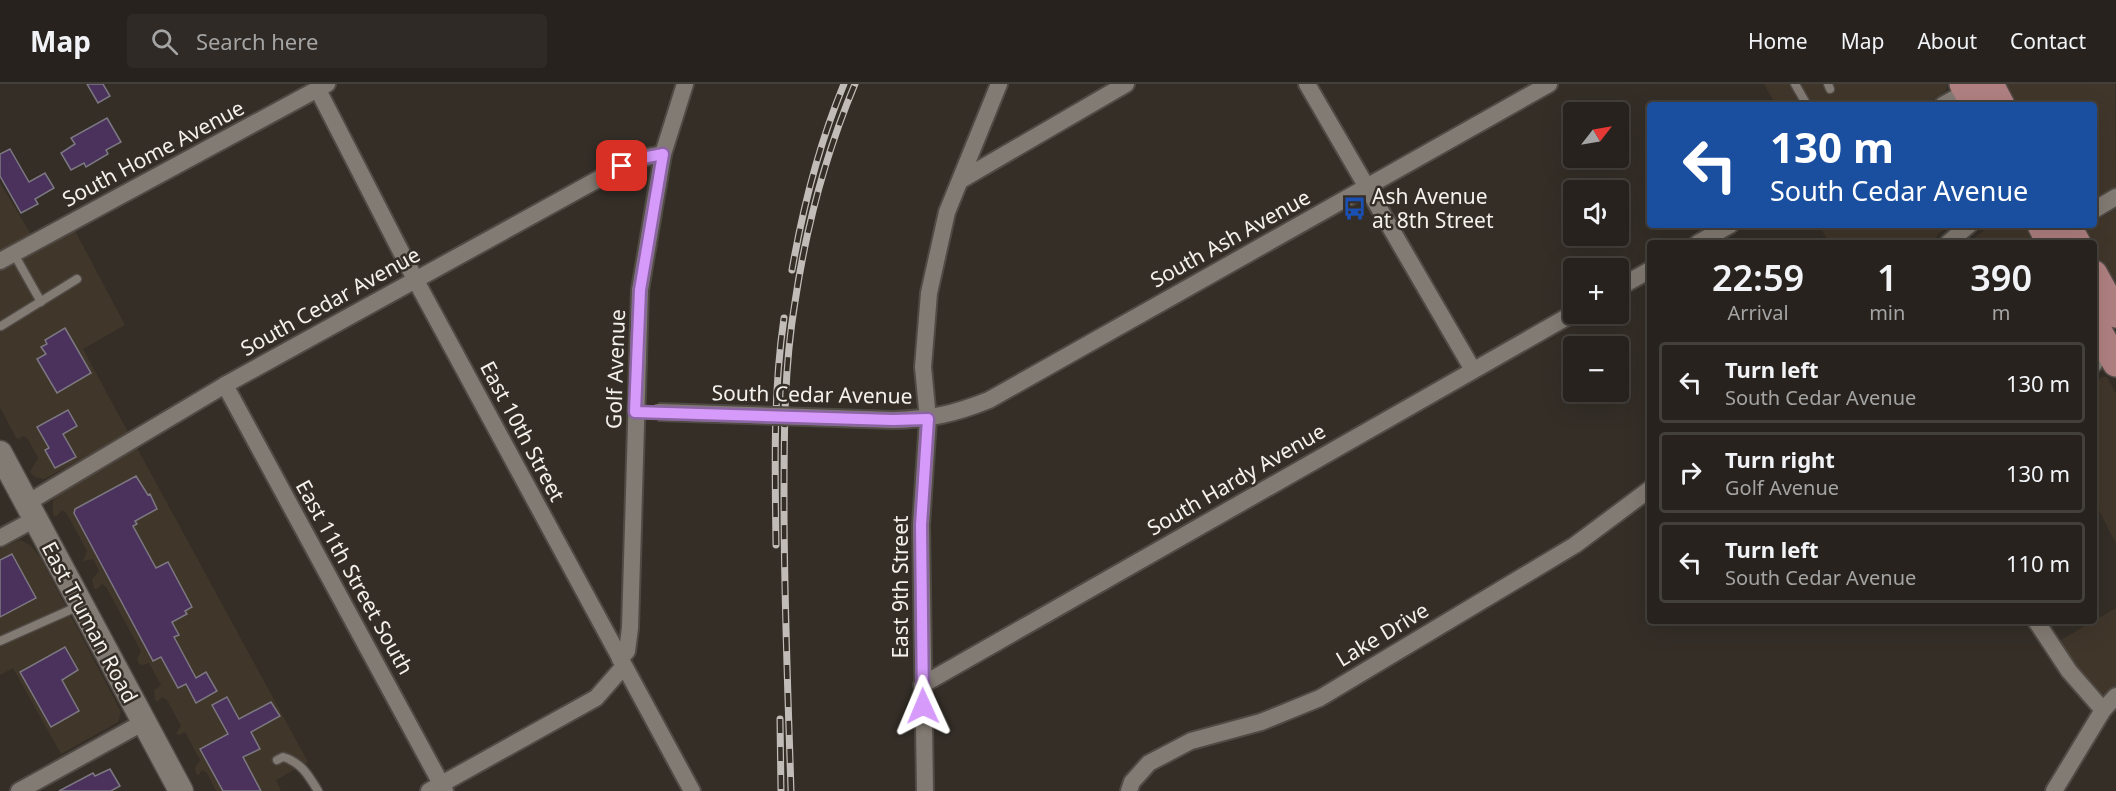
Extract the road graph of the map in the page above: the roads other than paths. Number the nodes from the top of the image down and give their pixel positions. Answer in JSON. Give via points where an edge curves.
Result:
{"nodes":[{"id":1,"x":685,"y":84,"type":"edge"},
{"id":2,"x":999,"y":84,"type":"edge"},
{"id":3,"x":1126,"y":84,"type":"edge"},
{"id":4,"x":1307,"y":84,"type":"edge"},
{"id":5,"x":1549,"y":84,"type":"edge"},
{"id":6,"x":1795,"y":84,"type":"edge"},
{"id":7,"x":323,"y":87,"type":"edge"},
{"id":8,"x":1975,"y":90,"type":"edge"},
{"id":9,"x":1805,"y":102,"type":"edge"},
{"id":10,"x":1949,"y":102,"type":"edge"},
{"id":11,"x":1996,"y":102,"type":"edge"},
{"id":12,"x":663,"y":154,"type":"junction"},
{"id":13,"x":961,"y":180,"type":"junction"},
{"id":14,"x":1367,"y":187,"type":"junction"},
{"id":15,"x":2116,"y":197,"type":"edge"},
{"id":16,"x":2097,"y":208,"type":"edge"},
{"id":17,"x":1725,"y":228,"type":"edge"},
{"id":18,"x":1966,"y":228,"type":"edge"},
{"id":19,"x":2054,"y":231,"type":"edge"},
{"id":20,"x":1703,"y":240,"type":"edge"},
{"id":21,"x":1952,"y":240,"type":"edge"},
{"id":22,"x":2071,"y":240,"type":"edge"},
{"id":23,"x":7,"y":258,"type":"edge"},
{"id":24,"x":1647,"y":272,"type":"edge"},
{"id":25,"x":77,"y":279,"type":"dead end"},
{"id":26,"x":415,"y":279,"type":"junction"},
{"id":27,"x":1629,"y":282,"type":"edge"},
{"id":28,"x":2097,"y":291,"type":"edge"},
{"id":29,"x":41,"y":302,"type":"junction"},
{"id":30,"x":1563,"y":319,"type":"edge"},
{"id":31,"x":2,"y":326,"type":"dead end"},
{"id":32,"x":2105,"y":336,"type":"edge"},
{"id":33,"x":1473,"y":370,"type":"junction"},
{"id":34,"x":225,"y":385,"type":"junction"},
{"id":35,"x":635,"y":412,"type":"junction"},
{"id":36,"x":928,"y":419,"type":"junction"},
{"id":37,"x":0,"y":453,"type":"edge"},
{"id":38,"x":1647,"y":491,"type":"edge"},
{"id":39,"x":31,"y":511,"type":"junction"},
{"id":40,"x":0,"y":538,"type":"edge"},
{"id":41,"x":81,"y":604,"type":"junction"},
{"id":42,"x":2038,"y":624,"type":"edge"},
{"id":43,"x":0,"y":641,"type":"edge"},
{"id":44,"x":622,"y":663,"type":"junction"},
{"id":45,"x":922,"y":685,"type":"junction"},
{"id":46,"x":2116,"y":696,"type":"edge"},
{"id":47,"x":2103,"y":710,"type":"junction"},
{"id":48,"x":144,"y":722,"type":"junction"},
{"id":49,"x":276,"y":760,"type":"dead end"},
{"id":50,"x":438,"y":789,"type":"edge"},
{"id":51,"x":19,"y":791,"type":"edge"},
{"id":52,"x":182,"y":791,"type":"edge"},
{"id":53,"x":318,"y":791,"type":"edge"},
{"id":54,"x":692,"y":791,"type":"edge"},
{"id":55,"x":925,"y":791,"type":"edge"},
{"id":56,"x":1129,"y":791,"type":"edge"},
{"id":57,"x":2054,"y":791,"type":"edge"}],
"edges":[{"from":1,"to":12,"type":"street","name":"Golf Avenue"},
{"from":2,"to":13,"type":"street","name":"South Cedar Avenue"},
{"from":3,"to":13,"type":"street"},
{"from":4,"to":14,"type":"street"},
{"from":5,"to":14,"type":"street","name":"South Ash Avenue"},
{"from":6,"to":9,"type":"lane"},
{"from":7,"to":23,"type":"street","name":"South Home Avenue"},
{"from":7,"to":26,"type":"street","name":"East 10th Street"},
{"from":8,"to":10,"type":"street"},
{"from":8,"to":11,"type":"main road"},
{"from":12,"to":26,"type":"street","name":"South Cedar Avenue","via":[[622,166]]},
{"from":12,"to":35,"type":"street","name":"Golf Avenue","via":[[640,290]]},
{"from":13,"to":36,"type":"street","name":"South Cedar Avenue","via":[[947,212],[928,293],[923,367]]},
{"from":14,"to":33,"type":"street"},
{"from":14,"to":36,"type":"street","name":"South Ash Avenue","via":[[989,400]]},
{"from":15,"to":16,"type":"street"},
{"from":17,"to":20,"type":"street"},
{"from":18,"to":21,"type":"street"},
{"from":19,"to":22,"type":"main road"},
{"from":23,"to":29,"type":"lane"},
{"from":24,"to":27,"type":"street"},
{"from":25,"to":29,"type":"lane"},
{"from":26,"to":34,"type":"street","name":"South Cedar Avenue"},
{"from":26,"to":44,"type":"street","name":"East 10th Street"},
{"from":28,"to":32,"type":"main road"},
{"from":29,"to":31,"type":"lane"},
{"from":30,"to":33,"type":"street","name":"South Hardy Avenue"},
{"from":33,"to":45,"type":"street","name":"South Hardy Avenue"},
{"from":34,"to":39,"type":"street","name":"South Cedar Avenue"},
{"from":34,"to":50,"type":"street","name":"East 11th Street South"},
{"from":35,"to":36,"type":"street","name":"South Cedar Avenue","bridge":true},
{"from":35,"to":44,"type":"street","name":"Golf Avenue","via":[[630,628]]},
{"from":36,"to":45,"type":"street","name":"East 9th Street","via":[[921,525]]},
{"from":37,"to":39,"type":"main road","name":"East Truman Road"},
{"from":38,"to":56,"type":"street","name":"Lake Drive","via":[[1575,545],[1320,698],[1261,722],[1191,741],[1149,763]]},
{"from":39,"to":40,"type":"street","name":"South Cedar Avenue"},
{"from":39,"to":41,"type":"main road","name":"East Truman Road"},
{"from":41,"to":43,"type":"lane"},
{"from":41,"to":48,"type":"main road","name":"East Truman Road"},
{"from":42,"to":47,"type":"street","via":[[2069,671]]},
{"from":44,"to":50,"type":"street","via":[[596,698]]},
{"from":44,"to":54,"type":"street","name":"East 10th Street"},
{"from":45,"to":55,"type":"street","name":"East 9th Street"},
{"from":46,"to":47,"type":"street"},
{"from":47,"to":57,"type":"street"},
{"from":48,"to":51,"type":"street"},
{"from":48,"to":52,"type":"main road","name":"East Truman Road"},
{"from":49,"to":53,"type":"lane","via":[[283,758],[298,764]]}]}
